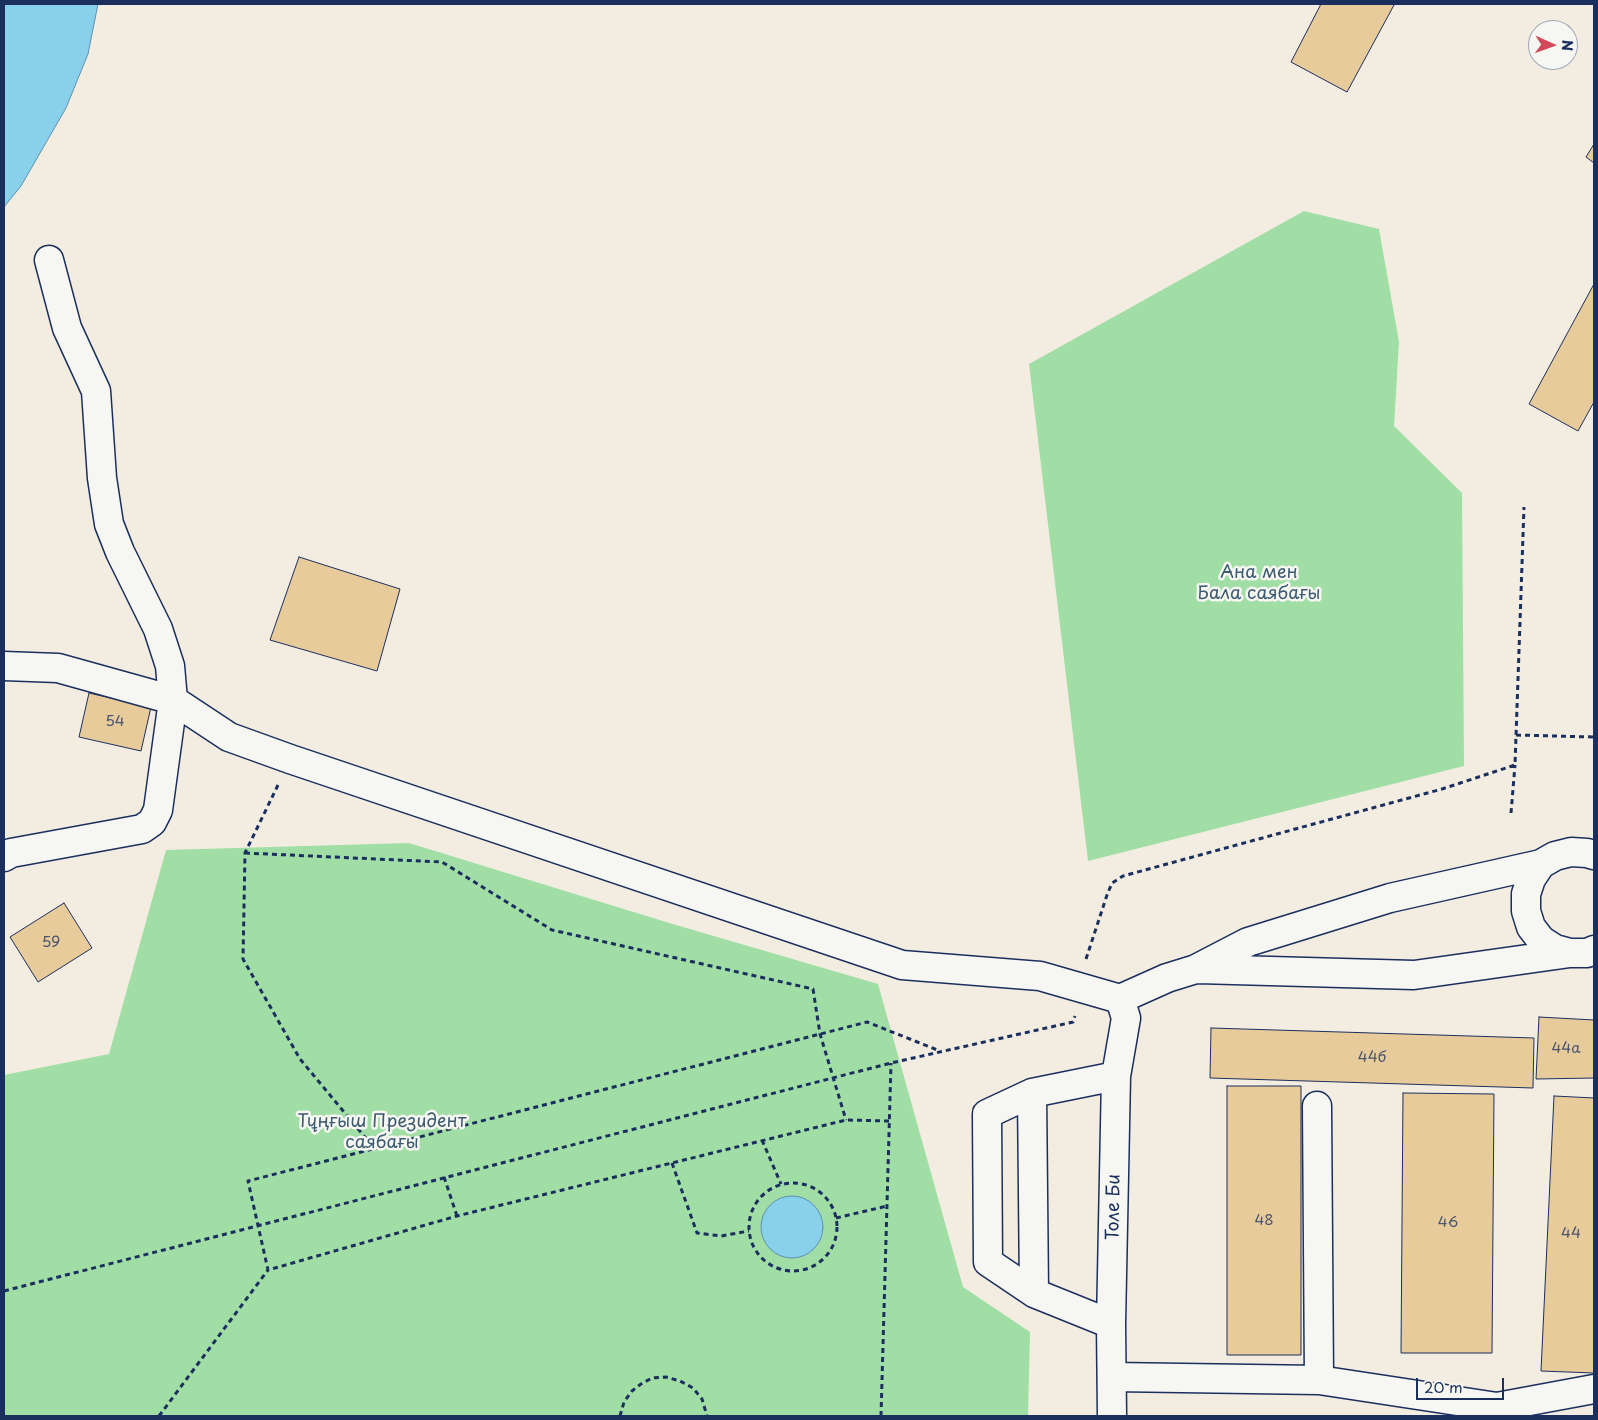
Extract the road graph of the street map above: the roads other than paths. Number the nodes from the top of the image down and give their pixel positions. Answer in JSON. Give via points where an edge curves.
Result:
{"nodes":[{"id":1,"x":49,"y":260,"type":"dead end"},
{"id":2,"x":4,"y":666,"type":"edge"},
{"id":3,"x":173,"y":700,"type":"junction"},
{"id":4,"x":1586,"y":850,"type":"edge"},
{"id":5,"x":4,"y":856,"type":"edge"},
{"id":6,"x":1541,"y":864,"type":"junction"},
{"id":7,"x":1582,"y":951,"type":"edge"},
{"id":8,"x":1196,"y":969,"type":"junction"},
{"id":9,"x":1120,"y":999,"type":"junction"},
{"id":10,"x":1116,"y":1076,"type":"junction"},
{"id":11,"x":1032,"y":1094,"type":"junction"},
{"id":12,"x":1317,"y":1106,"type":"dead end"},
{"id":13,"x":1034,"y":1293,"type":"junction"},
{"id":14,"x":1111,"y":1324,"type":"junction"},
{"id":15,"x":1113,"y":1377,"type":"junction"},
{"id":16,"x":1319,"y":1380,"type":"junction"},
{"id":17,"x":1594,"y":1389,"type":"edge"},
{"id":18,"x":1496,"y":1412,"type":"edge"},
{"id":19,"x":1112,"y":1416,"type":"edge"}],
"edges":[{"from":1,"to":3,"type":"street","via":[[67,328],[96,391],[109,524],[158,629],[170,666]]},
{"from":2,"to":3,"type":"street","via":[[58,668]]},
{"from":3,"to":5,"type":"street","via":[[158,810],[152,822],[142,829]]},
{"from":3,"to":9,"type":"street","via":[[229,737],[290,760],[902,965],[1040,976]]},
{"from":4,"to":6,"type":"street","via":[[1555,856]]},
{"from":6,"to":7,"type":"street","via":[[1526,894],[1526,911],[1531,926],[1541,940],[1554,949]]},
{"from":6,"to":8,"type":"street","via":[[1390,898],[1248,942]]},
{"from":7,"to":8,"type":"street","via":[[1414,975]]},
{"from":8,"to":9,"type":"street"},
{"from":9,"to":10,"type":"street","name":"Толе Би","via":[[1126,1018]]},
{"from":10,"to":11,"type":"street"},
{"from":10,"to":14,"type":"street","name":"Толе Би"},
{"from":11,"to":13,"type":"street"},
{"from":11,"to":13,"type":"street","via":[[987,1114],[988,1262]]},
{"from":12,"to":16,"type":"street"},
{"from":13,"to":14,"type":"street"},
{"from":14,"to":15,"type":"street","name":"Толе Би"},
{"from":15,"to":16,"type":"street"},
{"from":15,"to":19,"type":"street","name":"Толе Би"},
{"from":16,"to":18,"type":"street"},
{"from":17,"to":18,"type":"street"}]}
